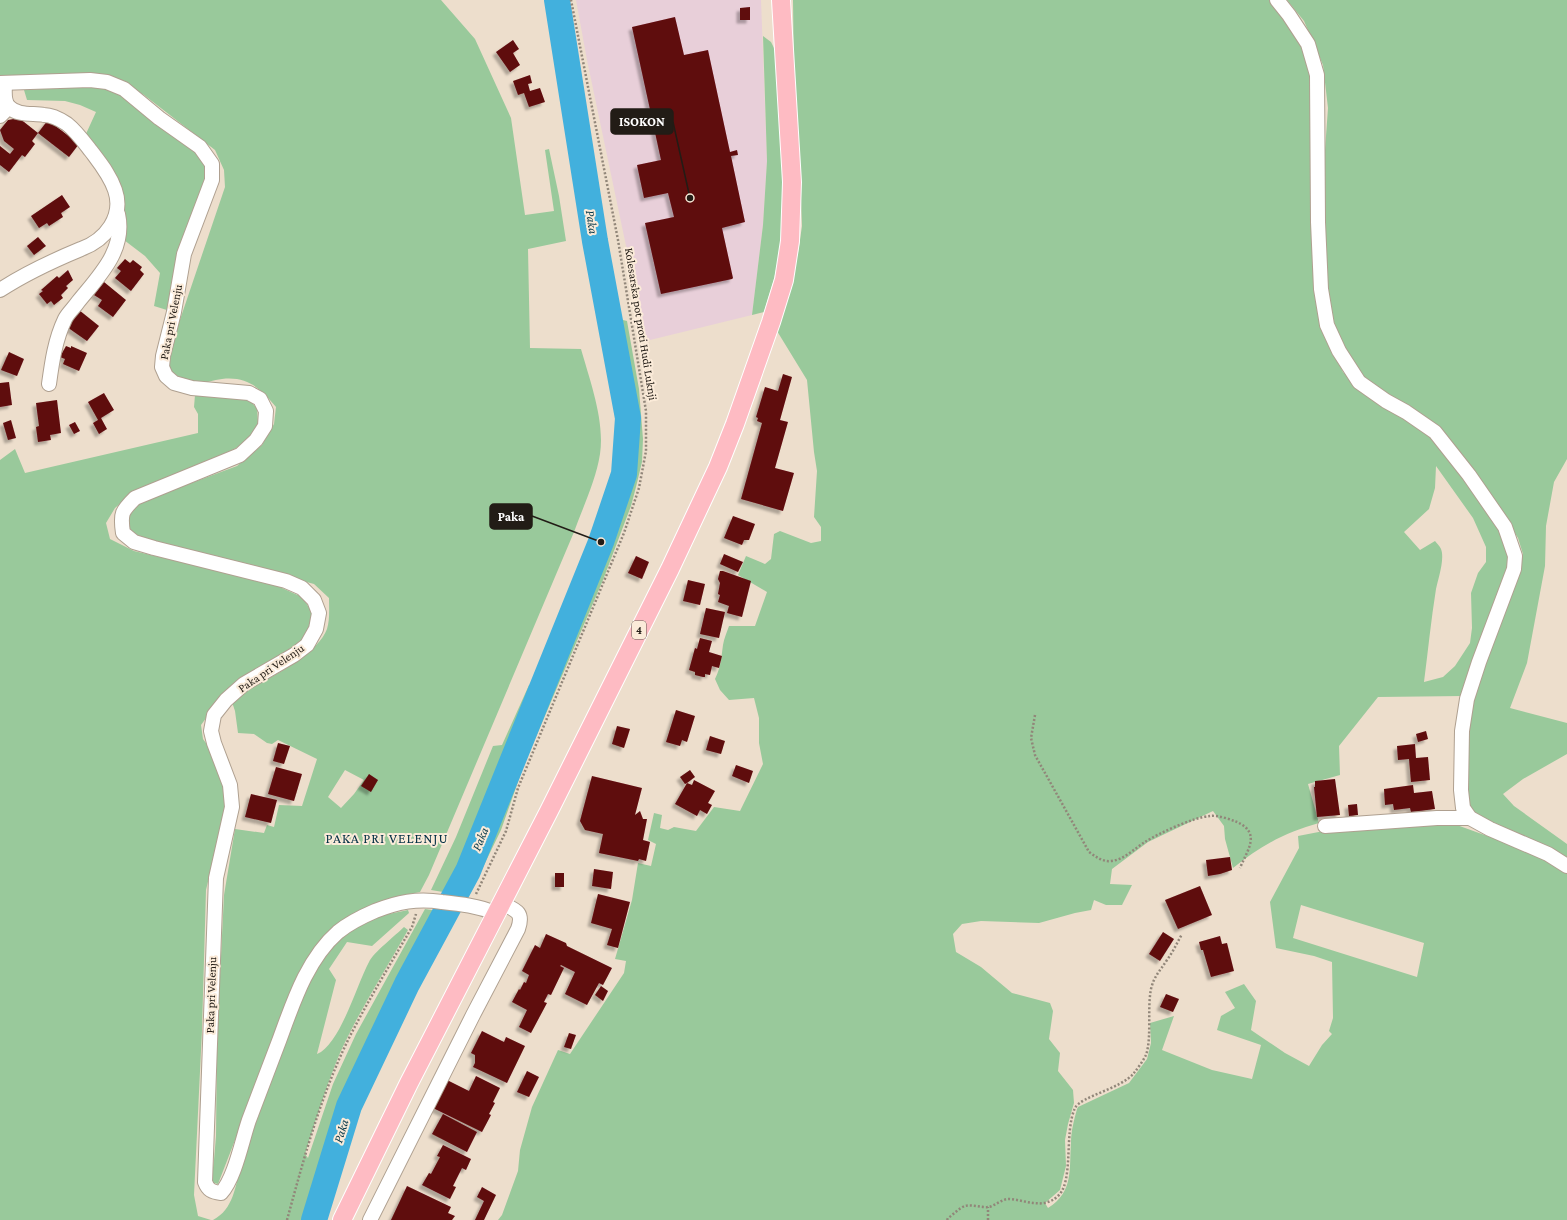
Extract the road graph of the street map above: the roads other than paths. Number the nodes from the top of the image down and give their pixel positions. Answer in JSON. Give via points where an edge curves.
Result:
{"nodes":[{"id":1,"x":781,"y":0,"type":"edge"},
{"id":2,"x":1277,"y":0,"type":"edge"},
{"id":3,"x":2,"y":83,"type":"edge"},
{"id":4,"x":5,"y":112,"type":"edge"},
{"id":5,"x":117,"y":210,"type":"junction"},
{"id":6,"x":0,"y":290,"type":"edge"},
{"id":7,"x":49,"y":384,"type":"dead end"},
{"id":8,"x":1470,"y":818,"type":"junction"},
{"id":9,"x":1325,"y":826,"type":"dead end"},
{"id":10,"x":1567,"y":866,"type":"edge"},
{"id":11,"x":498,"y":908,"type":"junction"},
{"id":12,"x":342,"y":1220,"type":"edge"},
{"id":13,"x":370,"y":1220,"type":"edge"}],
"edges":[{"from":1,"to":11,"type":"main road","number":"4","via":[[792,182],[790,242],[784,280],[771,322],[736,424],[712,480],[670,569]]},
{"from":2,"to":8,"type":"street","via":[[1308,44],[1317,75],[1318,222],[1321,289],[1327,325],[1339,351],[1360,382],[1435,432],[1453,453],[1505,527],[1515,556],[1514,569],[1467,698],[1462,731],[1460,790],[1463,808]]},
{"from":3,"to":4,"type":"street","name":"Paka pri Velenju"},
{"from":3,"to":11,"type":"street","name":"Paka pri Velenju","via":[[90,80],[107,82],[124,89],[200,147],[212,164],[212,180],[184,254],[174,312],[162,356],[162,367],[166,376],[174,383],[192,388],[249,393],[260,399],[266,411],[265,426],[256,440],[240,455],[135,498],[124,508],[121,519],[123,533],[134,542],[154,548],[286,581],[302,588],[314,600],[319,613],[316,629],[307,645],[244,684],[214,714],[211,731],[230,785],[232,807],[216,878],[205,1182],[208,1189],[221,1193],[229,1182],[249,1120],[306,976],[318,954],[338,932],[357,919],[404,901],[426,900]]},
{"from":4,"to":5,"type":"street","name":"Paka pri Velenju","via":[[46,115],[66,123],[103,166],[115,190]]},
{"from":5,"to":6,"type":"street","name":"Paka pri Velenju","via":[[113,225],[100,238],[20,277]]},
{"from":5,"to":7,"type":"street","name":"Paka pri Velenju","via":[[120,228],[117,246],[108,264],[65,318],[53,354]]},
{"from":8,"to":9,"type":"street","via":[[1430,818]]},
{"from":8,"to":10,"type":"street","via":[[1548,854]]},
{"from":11,"to":12,"type":"main road","number":"4","via":[[408,1083]]},
{"from":11,"to":13,"type":"street","via":[[514,909],[519,913],[521,920],[518,929]]}]}
